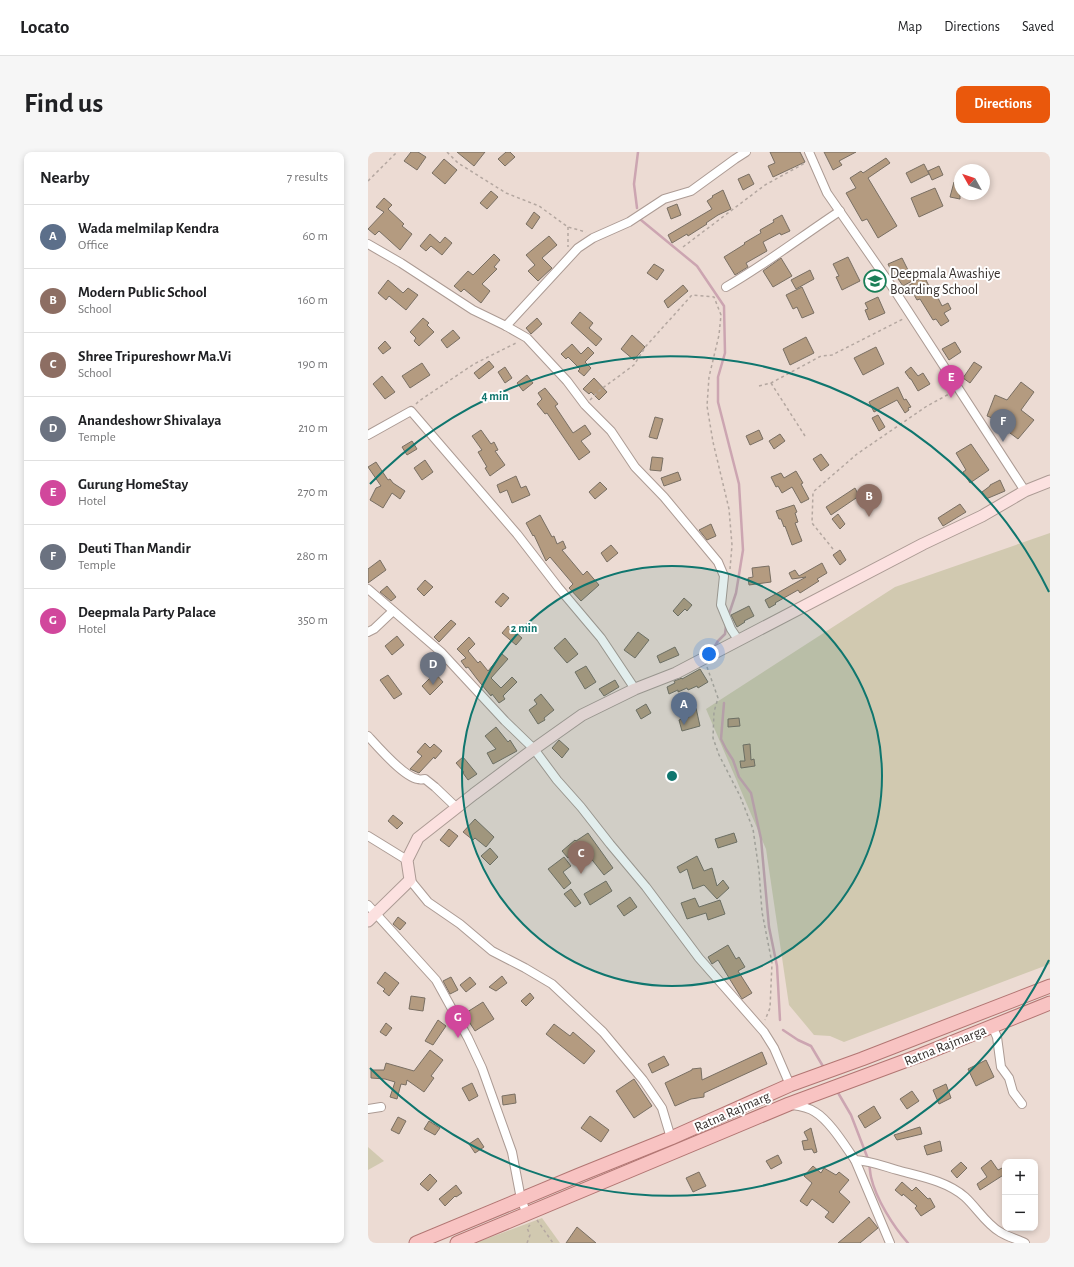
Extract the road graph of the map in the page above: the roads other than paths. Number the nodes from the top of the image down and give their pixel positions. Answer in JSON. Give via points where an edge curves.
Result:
{"nodes":[{"id":1,"x":746,"y":152,"type":"edge"},
{"id":2,"x":810,"y":156,"type":"edge"},
{"id":3,"x":840,"y":211,"type":"junction"},
{"id":4,"x":368,"y":244,"type":"edge"},
{"id":5,"x":726,"y":287,"type":"dead end"},
{"id":6,"x":506,"y":326,"type":"junction"},
{"id":7,"x":368,"y":435,"type":"edge"},
{"id":8,"x":1050,"y":481,"type":"edge"},
{"id":9,"x":1025,"y":491,"type":"junction"},
{"id":10,"x":368,"y":589,"type":"edge"},
{"id":11,"x":393,"y":611,"type":"junction"},
{"id":12,"x":368,"y":632,"type":"edge"},
{"id":13,"x":739,"y":641,"type":"junction"},
{"id":14,"x":635,"y":689,"type":"junction"},
{"id":15,"x":368,"y":736,"type":"edge"},
{"id":16,"x":534,"y":749,"type":"junction"},
{"id":17,"x":457,"y":808,"type":"junction"},
{"id":18,"x":368,"y":836,"type":"edge"},
{"id":19,"x":407,"y":860,"type":"junction"},
{"id":20,"x":410,"y":880,"type":"junction"},
{"id":21,"x":368,"y":905,"type":"edge"},
{"id":22,"x":372,"y":918,"type":"edge"},
{"id":23,"x":1050,"y":986,"type":"edge"},
{"id":24,"x":1050,"y":1003,"type":"edge"},
{"id":25,"x":992,"y":1026,"type":"junction"},
{"id":26,"x":793,"y":1084,"type":"junction"},
{"id":27,"x":840,"y":1085,"type":"joint"},
{"id":28,"x":789,"y":1104,"type":"junction"},
{"id":29,"x":1022,"y":1104,"type":"dead end"},
{"id":30,"x":381,"y":1107,"type":"dead end"},
{"id":31,"x":368,"y":1109,"type":"edge"},
{"id":32,"x":671,"y":1138,"type":"junction"},
{"id":33,"x":855,"y":1160,"type":"junction"},
{"id":34,"x":521,"y":1199,"type":"junction"},
{"id":35,"x":529,"y":1218,"type":"junction"},
{"id":36,"x":416,"y":1243,"type":"edge"},
{"id":37,"x":457,"y":1243,"type":"edge"},
{"id":38,"x":890,"y":1243,"type":"edge"},
{"id":39,"x":1025,"y":1243,"type":"edge"}],
"edges":[{"from":1,"to":6,"type":"street","via":[[691,191],[664,200],[629,222],[592,238],[578,248]]},
{"from":2,"to":3,"type":"street"},
{"from":3,"to":5,"type":"street"},
{"from":3,"to":9,"type":"street"},
{"from":4,"to":6,"type":"street","via":[[473,310]]},
{"from":6,"to":13,"type":"street","via":[[527,338],[568,381],[585,405],[611,431],[635,467],[664,497],[718,562],[724,576],[722,605],[731,629]]},
{"from":7,"to":14,"type":"street","via":[[411,410],[518,534],[601,638]]},
{"from":8,"to":9,"type":"main road"},
{"from":9,"to":13,"type":"main road","via":[[982,516],[923,544]]},
{"from":10,"to":11,"type":"street"},
{"from":11,"to":12,"type":"street"},
{"from":11,"to":16,"type":"street","via":[[442,652]]},
{"from":13,"to":14,"type":"main road","via":[[676,673]]},
{"from":14,"to":16,"type":"main road","via":[[582,715]]},
{"from":15,"to":17,"type":"street","via":[[406,774],[425,779]]},
{"from":16,"to":17,"type":"main road"},
{"from":16,"to":26,"type":"street","via":[[646,887],[699,958],[764,1032]]},
{"from":17,"to":19,"type":"main road","via":[[418,838]]},
{"from":18,"to":19,"type":"street"},
{"from":19,"to":20,"type":"main road"},
{"from":20,"to":22,"type":"main road"},
{"from":20,"to":32,"type":"street","via":[[428,902],[492,950],[552,984],[603,1032],[643,1080],[662,1108]]},
{"from":21,"to":22,"type":"street"},
{"from":22,"to":34,"type":"street","via":[[401,940],[436,980],[468,1038],[482,1068],[512,1152]]},
{"from":23,"to":26,"type":"main road","name":"Ratna Rajmarg"},
{"from":24,"to":25,"type":"main road","name":"Ratna Rajmarga"},
{"from":25,"to":27,"type":"main road","name":"Ratna Rajmarga"},
{"from":25,"to":29,"type":"street","via":[[997,1037],[1001,1067]]},
{"from":26,"to":32,"type":"main road","name":"Ratna Rajmarg"},
{"from":27,"to":28,"type":"main road","name":"Ratna Rajmarg"},
{"from":28,"to":33,"type":"street","via":[[815,1111],[827,1122]]},
{"from":28,"to":35,"type":"main road","name":"Ratna Rajmarg","via":[[543,1207]]},
{"from":30,"to":31,"type":"street"},
{"from":32,"to":34,"type":"main road","name":"Ratna Rajmarg"},
{"from":33,"to":38,"type":"street"},
{"from":33,"to":39,"type":"street","via":[[874,1162],[924,1176],[945,1185],[964,1197],[999,1232]]},
{"from":34,"to":35,"type":"street"},
{"from":34,"to":36,"type":"main road","name":"Ratna Rajmarg"},
{"from":35,"to":37,"type":"main road","name":"Ratna Rajmarg"}]}
